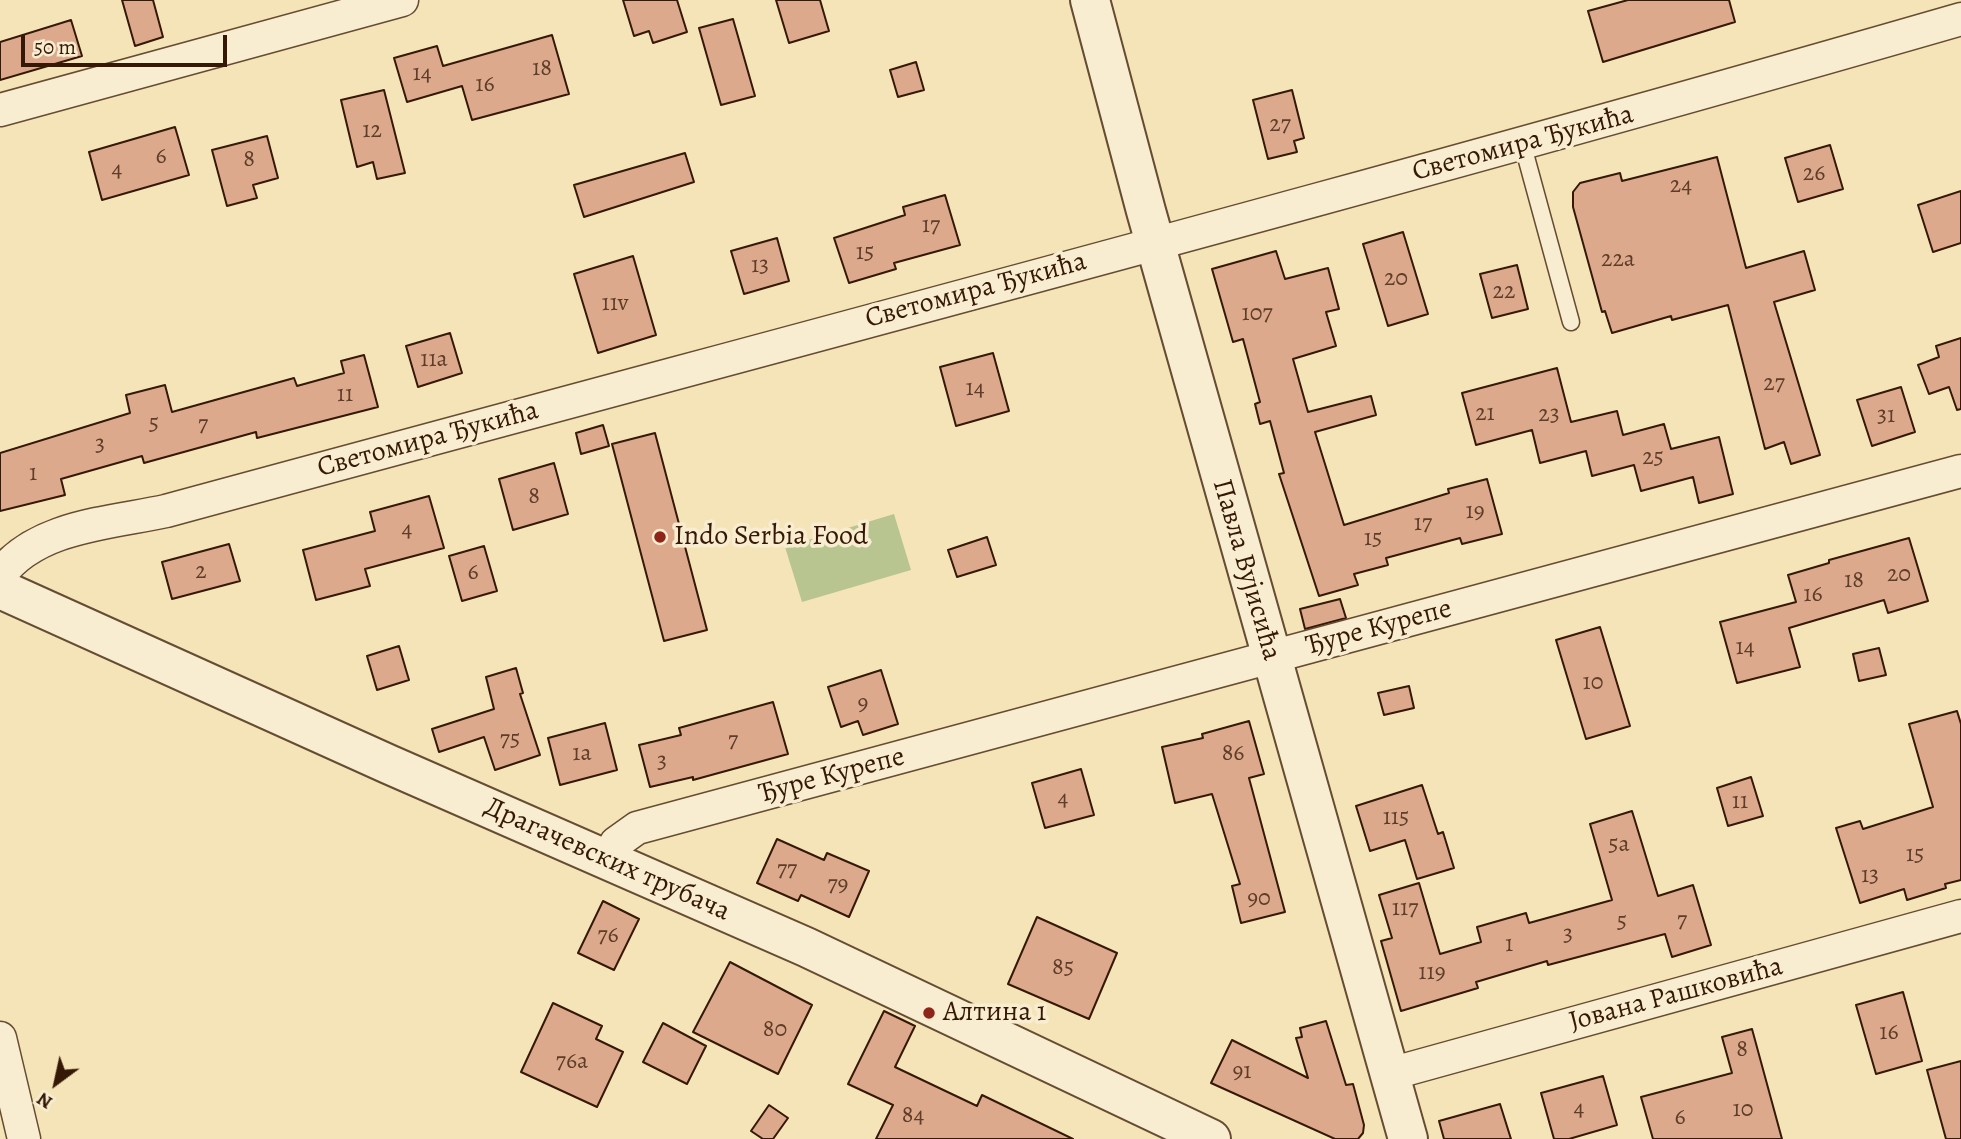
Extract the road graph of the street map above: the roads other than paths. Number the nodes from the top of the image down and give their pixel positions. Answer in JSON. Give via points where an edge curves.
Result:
{"nodes":[{"id":1,"x":402,"y":0,"type":"edge"},
{"id":2,"x":1090,"y":0,"type":"edge"},
{"id":3,"x":1961,"y":19,"type":"edge"},
{"id":4,"x":0,"y":110,"type":"edge"},
{"id":5,"x":1523,"y":146,"type":"junction"},
{"id":6,"x":1154,"y":242,"type":"junction"},
{"id":7,"x":1571,"y":322,"type":"dead end"},
{"id":8,"x":1961,"y":471,"type":"edge"},
{"id":9,"x":0,"y":575,"type":"edge"},
{"id":10,"x":0,"y":589,"type":"edge"},
{"id":11,"x":1271,"y":658,"type":"junction"},
{"id":12,"x":609,"y":859,"type":"junction"},
{"id":13,"x":1961,"y":916,"type":"edge"},
{"id":14,"x":0,"y":1038,"type":"edge"},
{"id":15,"x":1390,"y":1074,"type":"junction"},
{"id":16,"x":15,"y":1129,"type":"edge"},
{"id":17,"x":1211,"y":1139,"type":"edge"},
{"id":18,"x":1408,"y":1139,"type":"edge"}],
"edges":[{"from":1,"to":4,"type":"street"},
{"from":2,"to":6,"type":"street","name":"Павла Вујисића"},
{"from":3,"to":5,"type":"street","name":"Светомира Ђукића"},
{"from":5,"to":6,"type":"street","name":"Светомира Ђукића"},
{"from":5,"to":7,"type":"lane"},
{"from":6,"to":9,"type":"street","name":"Светомира Ђукића","via":[[166,511],[62,534],[14,556]]},
{"from":6,"to":11,"type":"street","name":"Павла Вујисића"},
{"from":8,"to":11,"type":"street","name":"Ђуре Курепе"},
{"from":10,"to":12,"type":"street","name":"Драгачевских трубача"},
{"from":11,"to":12,"type":"street","name":"Ђуре Курепе","via":[[637,828],[616,843]]},
{"from":11,"to":15,"type":"street","name":"Павла Вујисића"},
{"from":12,"to":17,"type":"street","name":"Драгачевских трубача"},
{"from":13,"to":15,"type":"street","name":"Јована Рашковића"},
{"from":14,"to":16,"type":"street"},
{"from":15,"to":18,"type":"street","name":"Павла Вујисића"}]}
